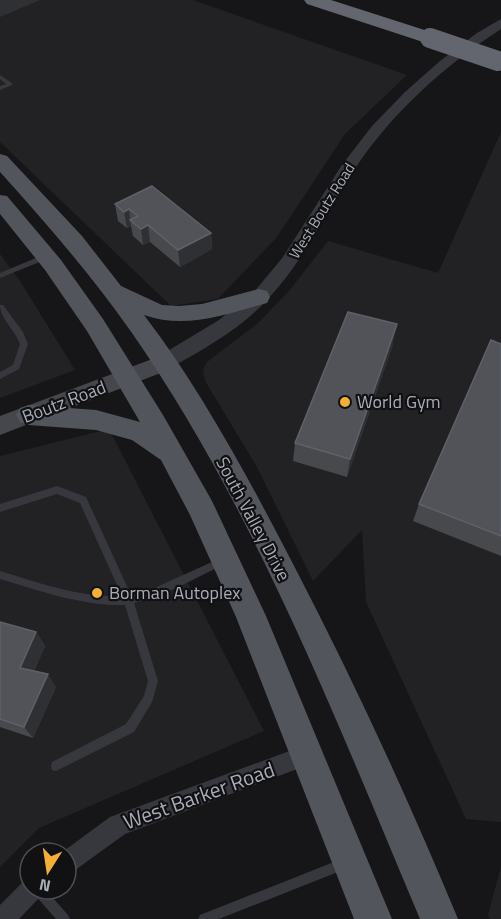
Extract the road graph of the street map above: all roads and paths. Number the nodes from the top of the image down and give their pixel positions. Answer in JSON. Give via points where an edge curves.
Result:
{"nodes":[{"id":1,"x":314,"y":0,"type":"edge"},
{"id":2,"x":370,"y":0,"type":"edge"},
{"id":3,"x":501,"y":23,"type":"edge"},
{"id":4,"x":439,"y":28,"type":"junction"},
{"id":5,"x":500,"y":55,"type":"edge"},
{"id":6,"x":0,"y":77,"type":"edge"},
{"id":7,"x":0,"y":88,"type":"edge"},
{"id":8,"x":0,"y":160,"type":"edge"},
{"id":9,"x":0,"y":201,"type":"edge"},
{"id":10,"x":46,"y":257,"type":"junction"},
{"id":11,"x":0,"y":276,"type":"edge"},
{"id":12,"x":113,"y":291,"type":"junction"},
{"id":13,"x":259,"y":297,"type":"junction"},
{"id":14,"x":0,"y":307,"type":"edge"},
{"id":15,"x":163,"y":363,"type":"junction"},
{"id":16,"x":0,"y":376,"type":"edge"},
{"id":17,"x":128,"y":378,"type":"junction"},
{"id":18,"x":29,"y":415,"type":"junction"},
{"id":19,"x":0,"y":426,"type":"edge"},
{"id":20,"x":172,"y":455,"type":"junction"},
{"id":21,"x":0,"y":508,"type":"edge"},
{"id":22,"x":226,"y":559,"type":"junction"},
{"id":23,"x":0,"y":575,"type":"edge"},
{"id":24,"x":128,"y":600,"type":"junction"},
{"id":25,"x":306,"y":756,"type":"junction"},
{"id":26,"x":56,"y":766,"type":"dead end"},
{"id":27,"x":78,"y":854,"type":"edge"},
{"id":28,"x":350,"y":862,"type":"junction"},
{"id":29,"x":20,"y":901,"type":"edge"},
{"id":30,"x":48,"y":901,"type":"edge"},
{"id":31,"x":3,"y":919,"type":"edge"},
{"id":32,"x":64,"y":919,"type":"edge"},
{"id":33,"x":204,"y":919,"type":"edge"},
{"id":34,"x":373,"y":919,"type":"edge"},
{"id":35,"x":439,"y":919,"type":"edge"}],
"edges":[{"from":1,"to":4,"type":"highway"},
{"from":2,"to":4,"type":"highway"},
{"from":3,"to":13,"type":"street","name":"West Boutz Road","via":[[442,67],[363,147],[289,263]]},
{"from":4,"to":5,"type":"highway","bridge":true},
{"from":6,"to":7,"type":"lane","via":[[10,84]]},
{"from":8,"to":12,"type":"main road","name":"South Valley Drive"},
{"from":9,"to":10,"type":"main road"},
{"from":10,"to":11,"type":"lane"},
{"from":10,"to":17,"type":"main road"},
{"from":12,"to":13,"type":"main road","via":[[148,309],[170,315],[191,314]]},
{"from":12,"to":15,"type":"main road","name":"South Valley Drive"},
{"from":13,"to":15,"type":"street","name":"West Boutz Road"},
{"from":14,"to":16,"type":"lane","via":[[24,344],[16,367]]},
{"from":15,"to":17,"type":"main road","name":"West Boutz Road"},
{"from":15,"to":35,"type":"main road","name":"South Valley Drive","via":[[273,553],[359,735]]},
{"from":17,"to":18,"type":"main road","name":"Boutz Road"},
{"from":17,"to":20,"type":"main road"},
{"from":18,"to":19,"type":"main road","name":"Boutz Road"},
{"from":18,"to":20,"type":"main road","via":[[96,420],[140,432]]},
{"from":20,"to":22,"type":"main road"},
{"from":21,"to":24,"type":"lane","via":[[57,490],[83,500]]},
{"from":22,"to":24,"type":"lane"},
{"from":22,"to":25,"type":"main road"},
{"from":23,"to":24,"type":"lane","via":[[98,601]]},
{"from":24,"to":26,"type":"lane","via":[[153,681],[148,698],[130,728]]},
{"from":25,"to":27,"type":"street","name":"West Barker Road","via":[[117,825]]},
{"from":25,"to":28,"type":"main road"},
{"from":28,"to":33,"type":"lane"},
{"from":28,"to":34,"type":"main road"},
{"from":29,"to":31,"type":"street"},
{"from":30,"to":32,"type":"lane"}]}
